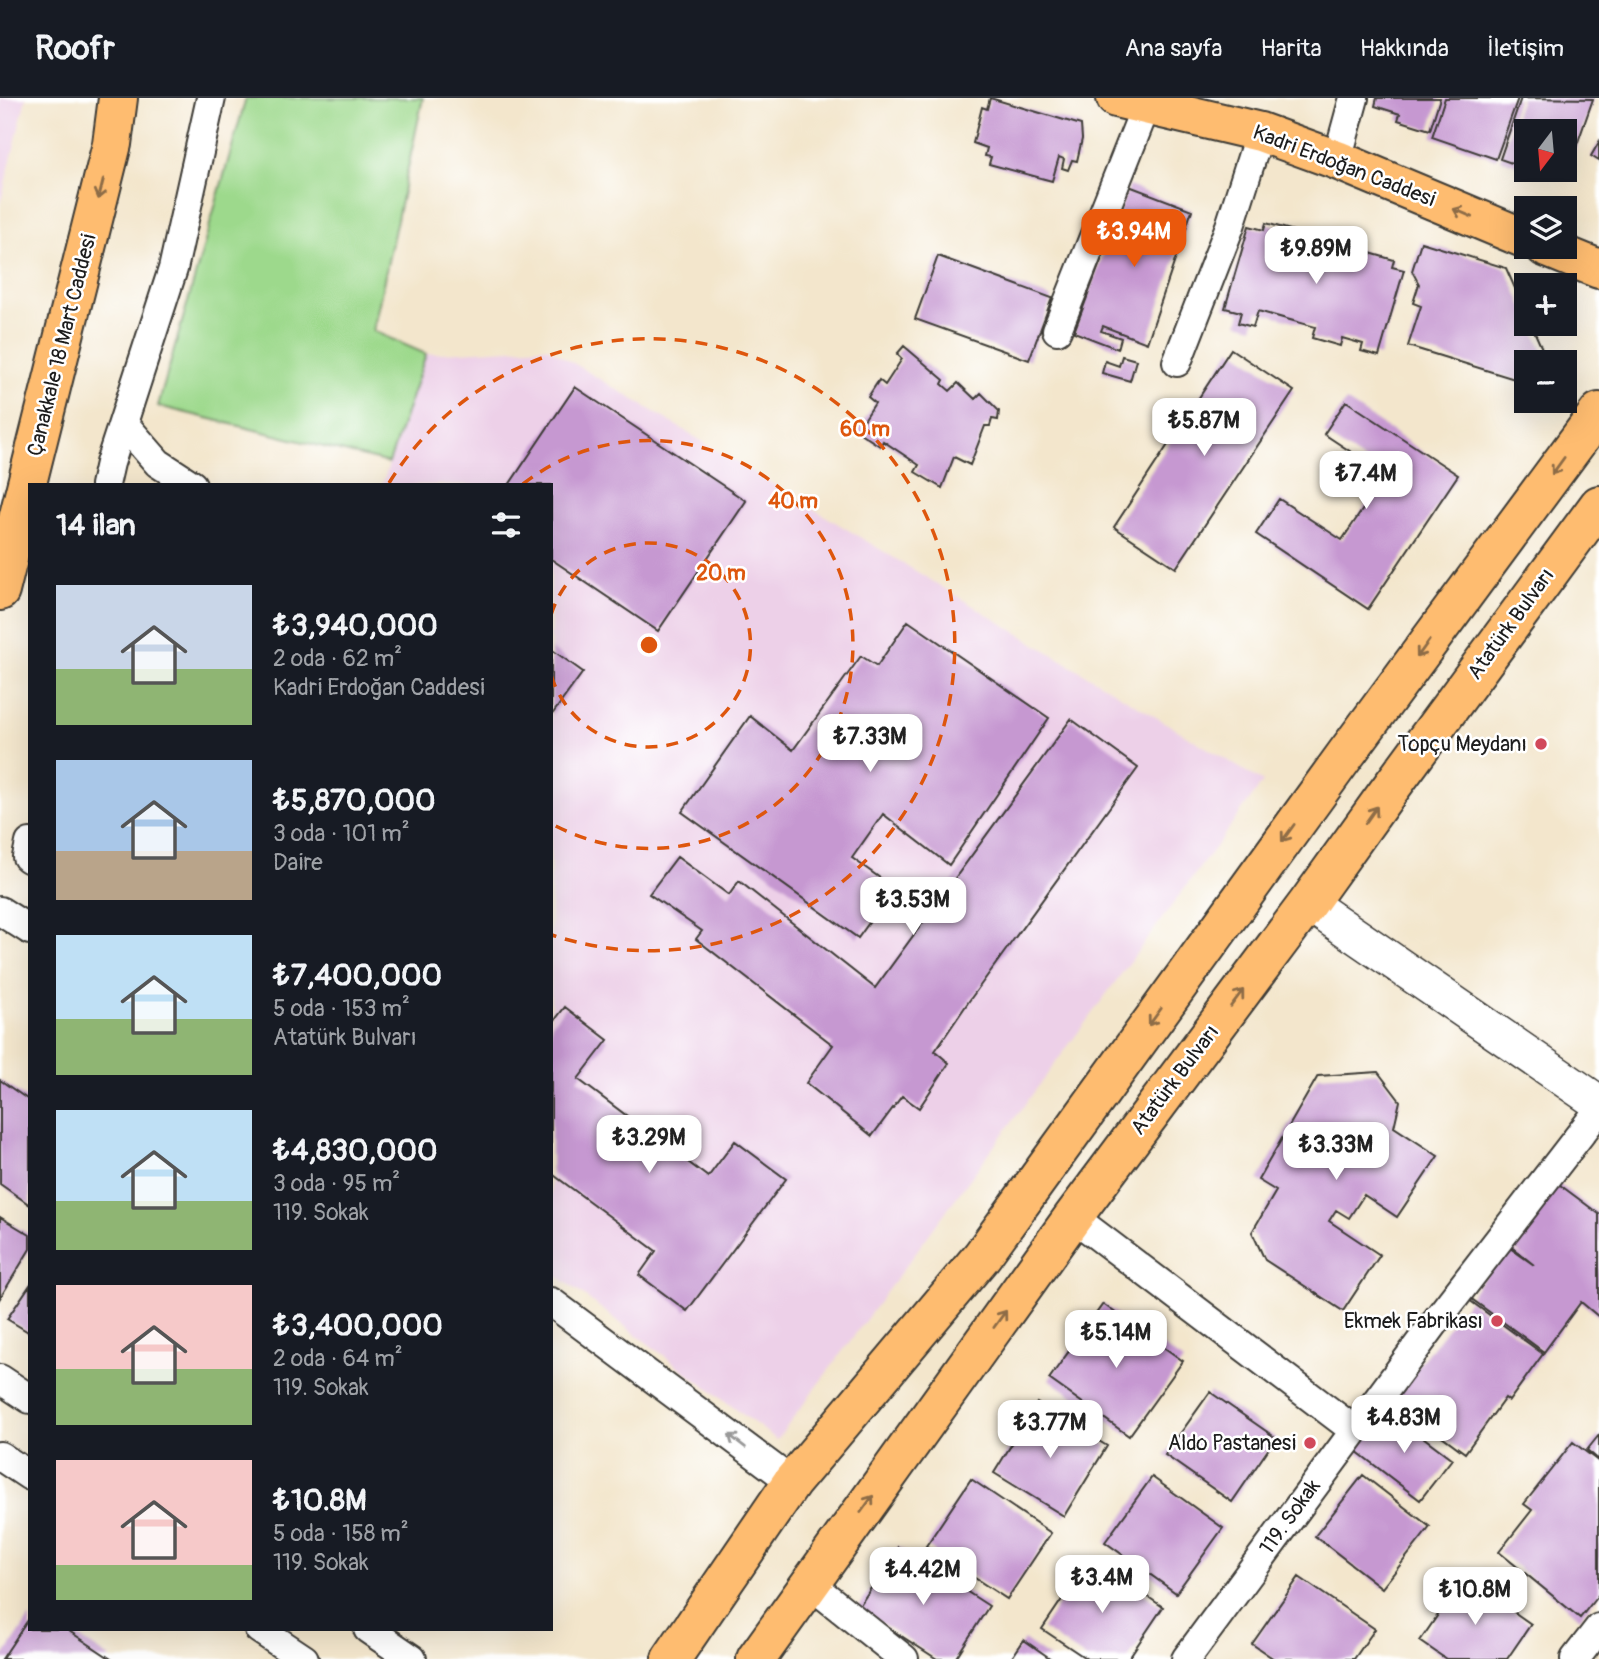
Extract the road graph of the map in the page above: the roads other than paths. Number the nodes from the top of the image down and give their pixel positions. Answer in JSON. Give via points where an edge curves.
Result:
{"nodes":[{"id":1,"x":118,"y":98,"type":"edge"},
{"id":2,"x":148,"y":98,"type":"edge"},
{"id":3,"x":211,"y":98,"type":"edge"},
{"id":4,"x":1354,"y":98,"type":"edge"},
{"id":5,"x":1131,"y":102,"type":"edge"},
{"id":6,"x":1260,"y":132,"type":"junction"},
{"id":7,"x":112,"y":144,"type":"junction"},
{"id":8,"x":1337,"y":160,"type":"junction"},
{"id":9,"x":1514,"y":234,"type":"edge"},
{"id":10,"x":1573,"y":259,"type":"edge"},
{"id":11,"x":1599,"y":270,"type":"edge"},
{"id":12,"x":1057,"y":330,"type":"dead end"},
{"id":13,"x":1177,"y":362,"type":"dead end"},
{"id":14,"x":1599,"y":412,"type":"edge"},
{"id":15,"x":124,"y":424,"type":"junction"},
{"id":16,"x":156,"y":474,"type":"edge"},
{"id":17,"x":105,"y":483,"type":"edge"},
{"id":18,"x":185,"y":483,"type":"edge"},
{"id":19,"x":1599,"y":505,"type":"edge"},
{"id":20,"x":1599,"y":535,"type":"edge"},
{"id":21,"x":0,"y":591,"type":"edge"},
{"id":22,"x":1474,"y":674,"type":"junction"},
{"id":23,"x":1308,"y":903,"type":"junction"},
{"id":24,"x":0,"y":911,"type":"edge"},
{"id":25,"x":28,"y":929,"type":"edge"},
{"id":26,"x":1599,"y":1103,"type":"edge"},
{"id":27,"x":1599,"y":1110,"type":"edge"},
{"id":28,"x":1073,"y":1217,"type":"junction"},
{"id":29,"x":553,"y":1303,"type":"edge"},
{"id":30,"x":0,"y":1379,"type":"edge"},
{"id":31,"x":28,"y":1398,"type":"edge"},
{"id":32,"x":1354,"y":1430,"type":"junction"},
{"id":33,"x":0,"y":1456,"type":"edge"},
{"id":34,"x":28,"y":1475,"type":"edge"},
{"id":35,"x":792,"y":1482,"type":"junction"},
{"id":36,"x":810,"y":1584,"type":"junction"},
{"id":37,"x":1599,"y":1628,"type":"edge"},
{"id":38,"x":262,"y":1631,"type":"edge"},
{"id":39,"x":371,"y":1631,"type":"edge"},
{"id":40,"x":303,"y":1659,"type":"edge"},
{"id":41,"x":412,"y":1659,"type":"edge"},
{"id":42,"x":671,"y":1659,"type":"edge"},
{"id":43,"x":756,"y":1659,"type":"edge"},
{"id":44,"x":904,"y":1659,"type":"edge"},
{"id":45,"x":1186,"y":1659,"type":"edge"},
{"id":46,"x":1575,"y":1659,"type":"edge"}],
"edges":[{"from":1,"to":7,"type":"main road","name":"Çanakkale 18 Mart Caddesi"},
{"from":2,"to":7,"type":"main road"},
{"from":3,"to":15,"type":"street","via":[[173,270]]},
{"from":4,"to":8,"type":"street"},
{"from":5,"to":6,"type":"main road","name":"Kadri Erdoğan Caddesi"},
{"from":5,"to":12,"type":"street"},
{"from":6,"to":8,"type":"main road","name":"Kadri Erdoğan Caddesi"},
{"from":6,"to":13,"type":"street","via":[[1230,226]]},
{"from":7,"to":21,"type":"main road","name":"Çanakkale 18 Mart Caddesi","one_way":true},
{"from":9,"to":8,"type":"main road","name":"Kadri Erdoğan Caddesi","one_way":true},
{"from":10,"to":11,"type":"main road"},
{"from":14,"to":35,"type":"main road","one_way":true,"via":[[982,1255]]},
{"from":15,"to":16,"type":"street"},
{"from":15,"to":17,"type":"street"},
{"from":16,"to":18,"type":"street"},
{"from":19,"to":22,"type":"main road","name":"Atatürk Bulvarı"},
{"from":20,"to":22,"type":"main road"},
{"from":23,"to":22,"type":"main road","name":"Atatürk Bulvarı","one_way":true},
{"from":23,"to":26,"type":"street"},
{"from":28,"to":23,"type":"main road","name":"Atatürk Bulvarı","one_way":true},
{"from":24,"to":25,"type":"street"},
{"from":27,"to":32,"type":"street","name":"119. Sokak"},
{"from":28,"to":32,"type":"street"},
{"from":36,"to":28,"type":"main road","name":"Atatürk Bulvarı","one_way":true},
{"from":35,"to":29,"type":"street","one_way":true},
{"from":30,"to":31,"type":"street"},
{"from":32,"to":45,"type":"street","name":"119. Sokak"},
{"from":33,"to":34,"type":"street"},
{"from":35,"to":42,"type":"main road"},
{"from":36,"to":43,"type":"main road","name":"Atatürk Bulvarı"},
{"from":36,"to":44,"type":"street"},
{"from":37,"to":46,"type":"street"},
{"from":38,"to":40,"type":"street"},
{"from":39,"to":41,"type":"street"}]}
